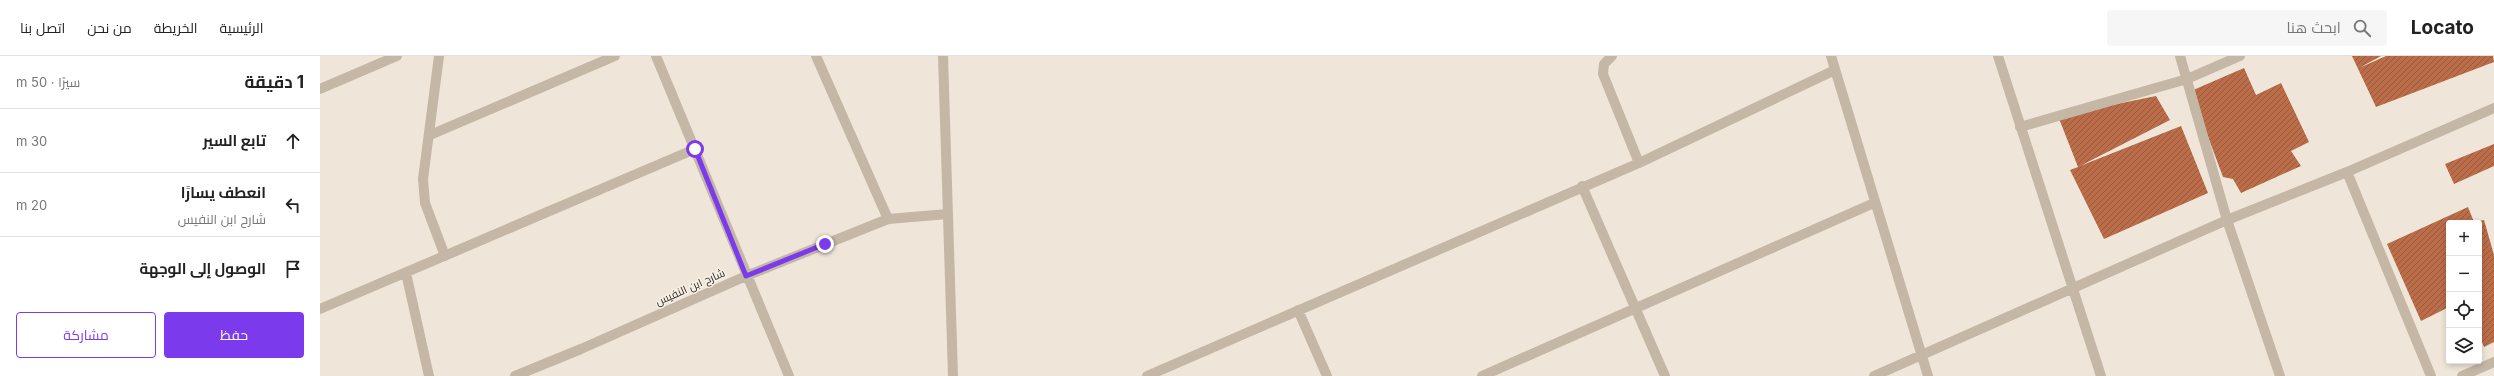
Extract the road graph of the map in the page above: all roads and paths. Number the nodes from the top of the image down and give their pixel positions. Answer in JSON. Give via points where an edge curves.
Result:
{"nodes":[{"id":1,"x":397,"y":56,"type":"edge"},
{"id":2,"x":439,"y":56,"type":"edge"},
{"id":3,"x":615,"y":56,"type":"edge"},
{"id":4,"x":656,"y":56,"type":"edge"},
{"id":5,"x":816,"y":56,"type":"edge"},
{"id":6,"x":943,"y":56,"type":"edge"},
{"id":7,"x":1612,"y":56,"type":"edge"},
{"id":8,"x":1831,"y":56,"type":"edge"},
{"id":9,"x":1998,"y":56,"type":"edge"},
{"id":10,"x":2180,"y":56,"type":"edge"},
{"id":11,"x":2240,"y":56,"type":"edge"},
{"id":12,"x":1835,"y":70,"type":"junction"},
{"id":13,"x":2188,"y":79,"type":"junction"},
{"id":14,"x":320,"y":89,"type":"edge"},
{"id":15,"x":2494,"y":108,"type":"edge"},
{"id":16,"x":2020,"y":127,"type":"junction"},
{"id":17,"x":430,"y":134,"type":"junction"},
{"id":18,"x":695,"y":149,"type":"junction"},
{"id":19,"x":1639,"y":163,"type":"junction"},
{"id":20,"x":2347,"y":172,"type":"junction"},
{"id":21,"x":1582,"y":186,"type":"junction"},
{"id":22,"x":1874,"y":203,"type":"junction"},
{"id":23,"x":948,"y":214,"type":"junction"},
{"id":24,"x":888,"y":219,"type":"junction"},
{"id":25,"x":2227,"y":220,"type":"junction"},
{"id":26,"x":445,"y":256,"type":"junction"},
{"id":27,"x":406,"y":273,"type":"junction"},
{"id":28,"x":746,"y":276,"type":"junction"},
{"id":29,"x":2073,"y":289,"type":"junction"},
{"id":30,"x":320,"y":309,"type":"edge"},
{"id":31,"x":1636,"y":309,"type":"junction"},
{"id":32,"x":1298,"y":310,"type":"junction"},
{"id":33,"x":1922,"y":356,"type":"junction"},
{"id":34,"x":2494,"y":362,"type":"edge"},
{"id":35,"x":429,"y":376,"type":"edge"},
{"id":36,"x":515,"y":376,"type":"edge"},
{"id":37,"x":789,"y":376,"type":"edge"},
{"id":38,"x":953,"y":376,"type":"edge"},
{"id":39,"x":1147,"y":376,"type":"edge"},
{"id":40,"x":1327,"y":376,"type":"edge"},
{"id":41,"x":1482,"y":376,"type":"edge"},
{"id":42,"x":1665,"y":376,"type":"edge"},
{"id":43,"x":1874,"y":376,"type":"edge"},
{"id":44,"x":1928,"y":376,"type":"edge"},
{"id":45,"x":2100,"y":376,"type":"edge"},
{"id":46,"x":2280,"y":376,"type":"edge"},
{"id":47,"x":2431,"y":376,"type":"edge"},
{"id":48,"x":2462,"y":376,"type":"edge"}],
"edges":[{"from":1,"to":14,"type":"street"},
{"from":2,"to":17,"type":"street"},
{"from":3,"to":17,"type":"street"},
{"from":4,"to":18,"type":"street"},
{"from":5,"to":24,"type":"street"},
{"from":6,"to":23,"type":"street"},
{"from":7,"to":19,"type":"street","via":[[1604,64],[1603,74]]},
{"from":8,"to":12,"type":"street"},
{"from":9,"to":16,"type":"street"},
{"from":10,"to":13,"type":"street"},
{"from":11,"to":13,"type":"street"},
{"from":12,"to":19,"type":"street"},
{"from":12,"to":22,"type":"street"},
{"from":13,"to":16,"type":"street"},
{"from":13,"to":25,"type":"street"},
{"from":15,"to":20,"type":"street"},
{"from":16,"to":29,"type":"street"},
{"from":17,"to":26,"type":"street","via":[[423,179],[425,203]]},
{"from":18,"to":26,"type":"street"},
{"from":18,"to":28,"type":"street"},
{"from":19,"to":21,"type":"street"},
{"from":20,"to":25,"type":"street"},
{"from":20,"to":47,"type":"street"},
{"from":21,"to":31,"type":"street"},
{"from":21,"to":32,"type":"street"},
{"from":22,"to":31,"type":"street"},
{"from":22,"to":33,"type":"street"},
{"from":23,"to":24,"type":"street","name":"شارح ابن النفيس"},
{"from":23,"to":38,"type":"street"},
{"from":24,"to":28,"type":"street","name":"شارح ابن النفيس"},
{"from":25,"to":29,"type":"street"},
{"from":25,"to":46,"type":"street"},
{"from":26,"to":27,"type":"street"},
{"from":27,"to":30,"type":"street"},
{"from":27,"to":35,"type":"street"},
{"from":28,"to":36,"type":"street","name":"شارح ابن النفيس"},
{"from":28,"to":37,"type":"street"},
{"from":29,"to":33,"type":"street"},
{"from":29,"to":45,"type":"street"},
{"from":31,"to":41,"type":"street"},
{"from":31,"to":42,"type":"street"},
{"from":32,"to":39,"type":"street"},
{"from":32,"to":40,"type":"street"},
{"from":33,"to":43,"type":"street"},
{"from":33,"to":44,"type":"street"},
{"from":34,"to":48,"type":"street"}]}
